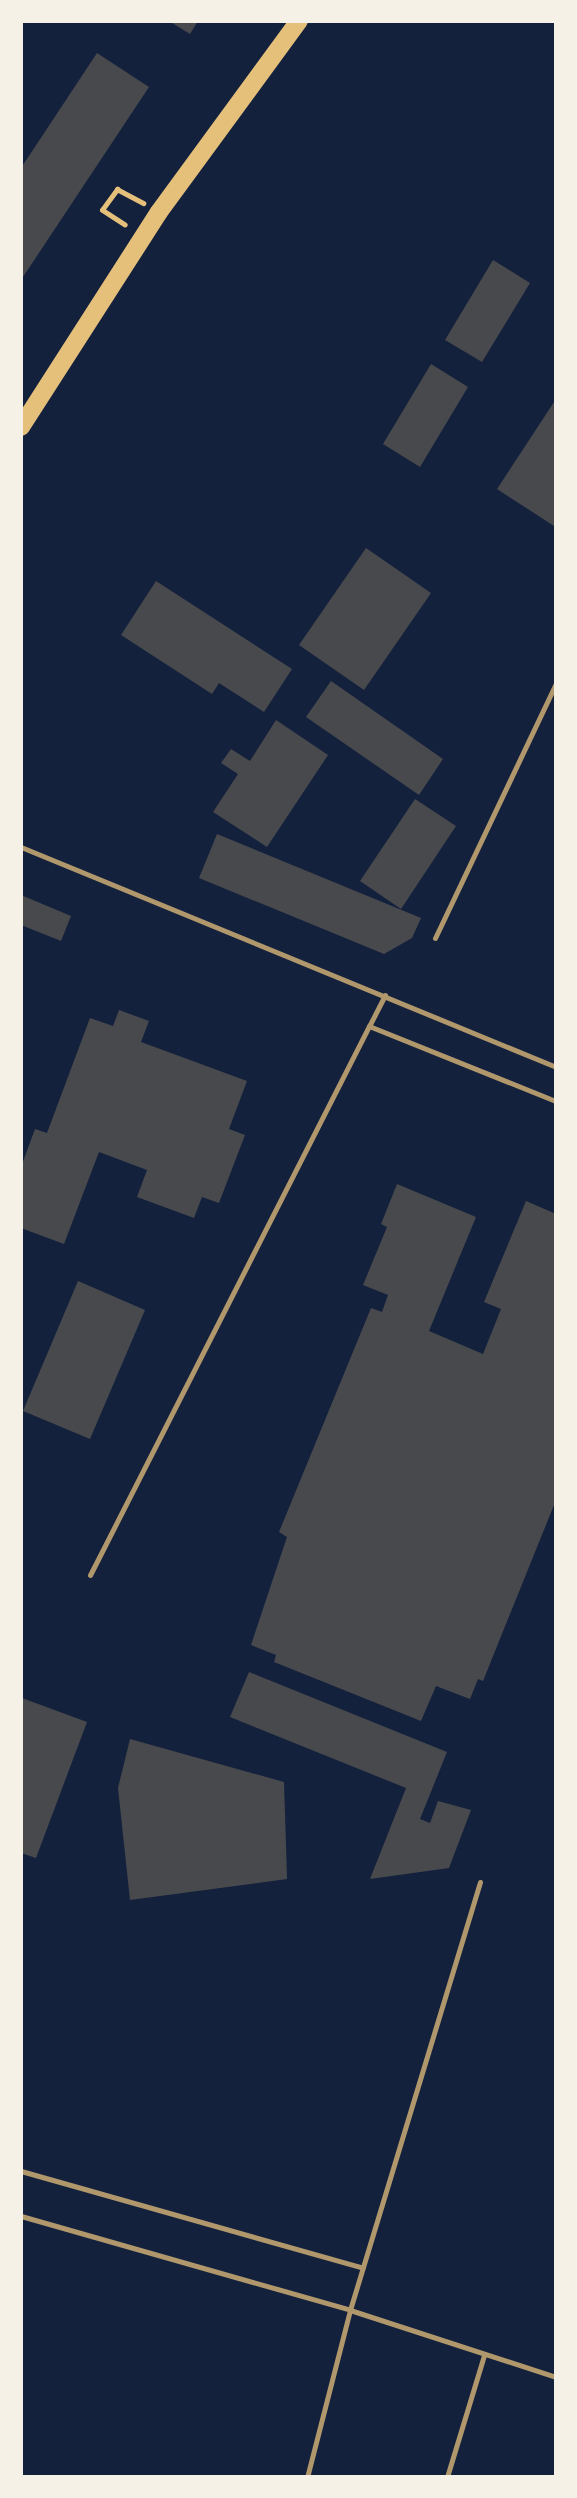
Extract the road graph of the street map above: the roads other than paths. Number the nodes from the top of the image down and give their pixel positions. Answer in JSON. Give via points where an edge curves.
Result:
{"nodes":[{"id":1,"x":299,"y":21,"type":"edge"},
{"id":2,"x":21,"y":427,"type":"edge"},
{"id":3,"x":556,"y":683,"type":"edge"},
{"id":4,"x":21,"y":847,"type":"edge"},
{"id":5,"x":435,"y":939,"type":"dead end"},
{"id":6,"x":385,"y":995,"type":"junction"},
{"id":7,"x":369,"y":1026,"type":"junction"},
{"id":8,"x":556,"y":1068,"type":"edge"},
{"id":9,"x":556,"y":1101,"type":"edge"},
{"id":10,"x":90,"y":1574,"type":"dead end"},
{"id":11,"x":480,"y":1882,"type":"dead end"},
{"id":12,"x":21,"y":2171,"type":"edge"},
{"id":13,"x":21,"y":2216,"type":"edge"},
{"id":14,"x":363,"y":2268,"type":"junction"},
{"id":15,"x":350,"y":2310,"type":"junction"},
{"id":16,"x":484,"y":2355,"type":"junction"},
{"id":17,"x":556,"y":2377,"type":"edge"},
{"id":18,"x":307,"y":2477,"type":"edge"},
{"id":19,"x":447,"y":2477,"type":"edge"}],
"edges":[{"from":1,"to":2,"type":"main road","via":[[159,212]]},
{"from":3,"to":5,"type":"lane"},
{"from":4,"to":6,"type":"lane"},
{"from":6,"to":7,"type":"lane"},
{"from":6,"to":8,"type":"lane"},
{"from":7,"to":9,"type":"lane"},
{"from":7,"to":10,"type":"lane"},
{"from":11,"to":14,"type":"lane"},
{"from":12,"to":14,"type":"lane"},
{"from":13,"to":15,"type":"lane"},
{"from":14,"to":15,"type":"lane"},
{"from":15,"to":16,"type":"lane"},
{"from":15,"to":18,"type":"lane"},
{"from":16,"to":17,"type":"lane"},
{"from":16,"to":19,"type":"lane"}]}
